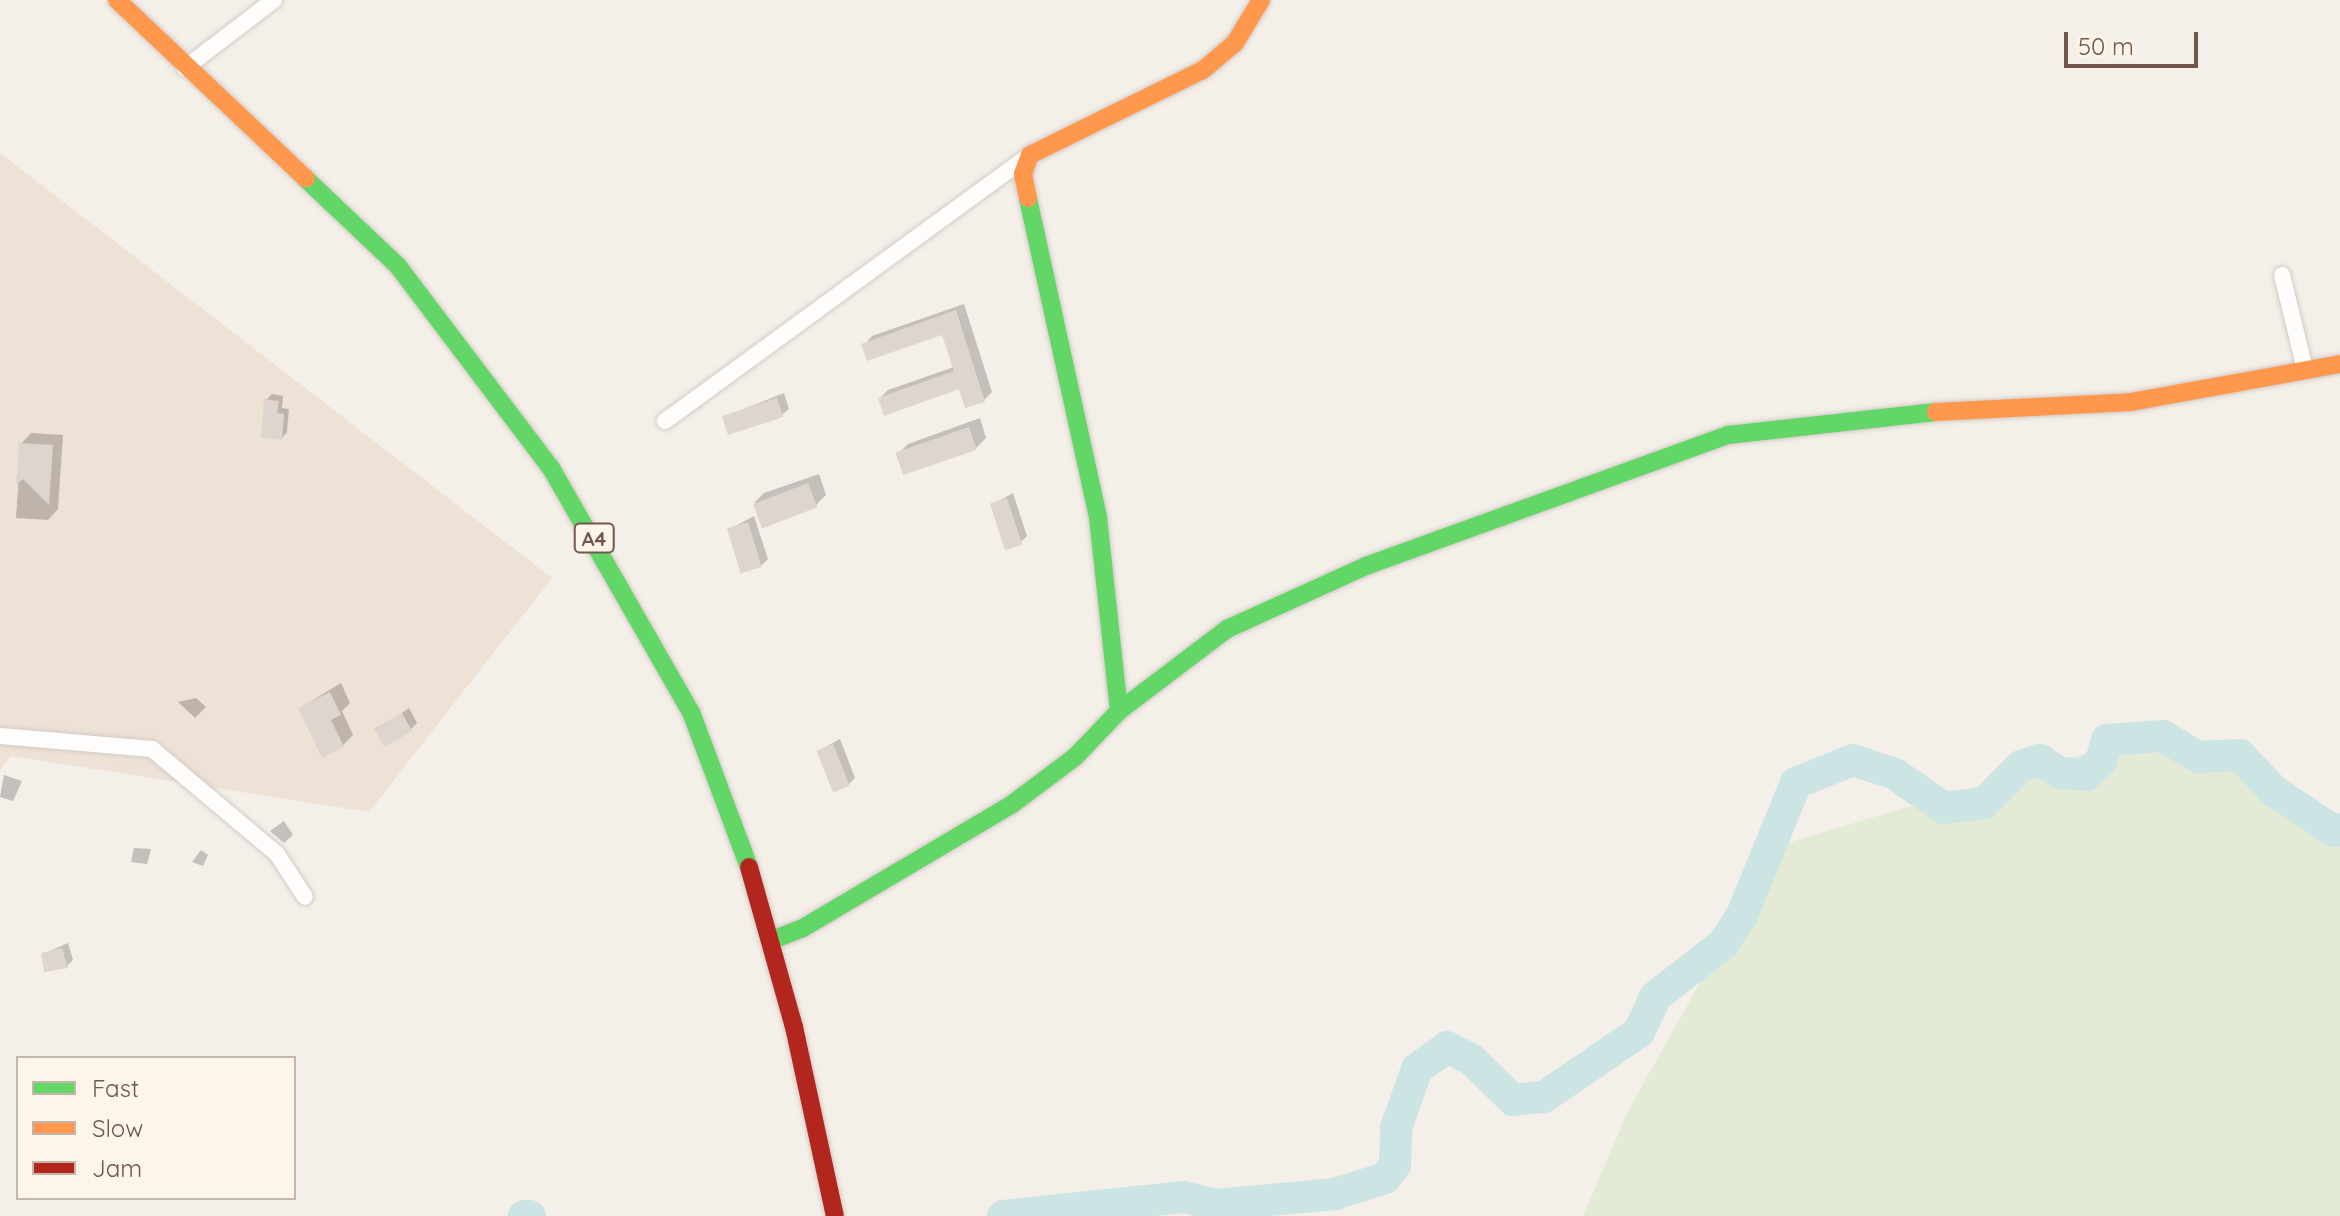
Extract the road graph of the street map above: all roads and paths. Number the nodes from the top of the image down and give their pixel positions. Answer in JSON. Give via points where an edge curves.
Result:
{"nodes":[{"id":1,"x":117,"y":0,"type":"edge"},
{"id":2,"x":274,"y":0,"type":"edge"},
{"id":3,"x":1261,"y":0,"type":"edge"},
{"id":4,"x":185,"y":68,"type":"junction"},
{"id":5,"x":1030,"y":155,"type":"junction"},
{"id":6,"x":2282,"y":275,"type":"dead end"},
{"id":7,"x":2340,"y":364,"type":"edge"},
{"id":8,"x":2305,"y":369,"type":"junction"},
{"id":9,"x":665,"y":421,"type":"dead end"},
{"id":10,"x":1119,"y":711,"type":"junction"},
{"id":11,"x":0,"y":736,"type":"edge"},
{"id":12,"x":305,"y":897,"type":"dead end"},
{"id":13,"x":772,"y":940,"type":"junction"},
{"id":14,"x":835,"y":1215,"type":"edge"}],
"edges":[{"from":1,"to":4,"type":"main road","number":"A4"},
{"from":2,"to":4,"type":"street"},
{"from":3,"to":5,"type":"main road","via":[[1235,43],[1203,70]]},
{"from":4,"to":13,"type":"main road","number":"A4","via":[[296,165],[398,266],[551,468],[691,712]]},
{"from":5,"to":9,"type":"street"},
{"from":5,"to":10,"type":"main road","via":[[1023,174],[1024,198],[1098,517]]},
{"from":6,"to":8,"type":"street"},
{"from":7,"to":8,"type":"main road"},
{"from":8,"to":10,"type":"main road","via":[[2131,402],[1994,406],[1728,435],[1352,573],[1227,629]]},
{"from":10,"to":13,"type":"main road","via":[[1075,757],[1011,805],[803,928]]},
{"from":11,"to":12,"type":"street","via":[[152,749],[277,854]]},
{"from":13,"to":14,"type":"main road","number":"A4"}]}
